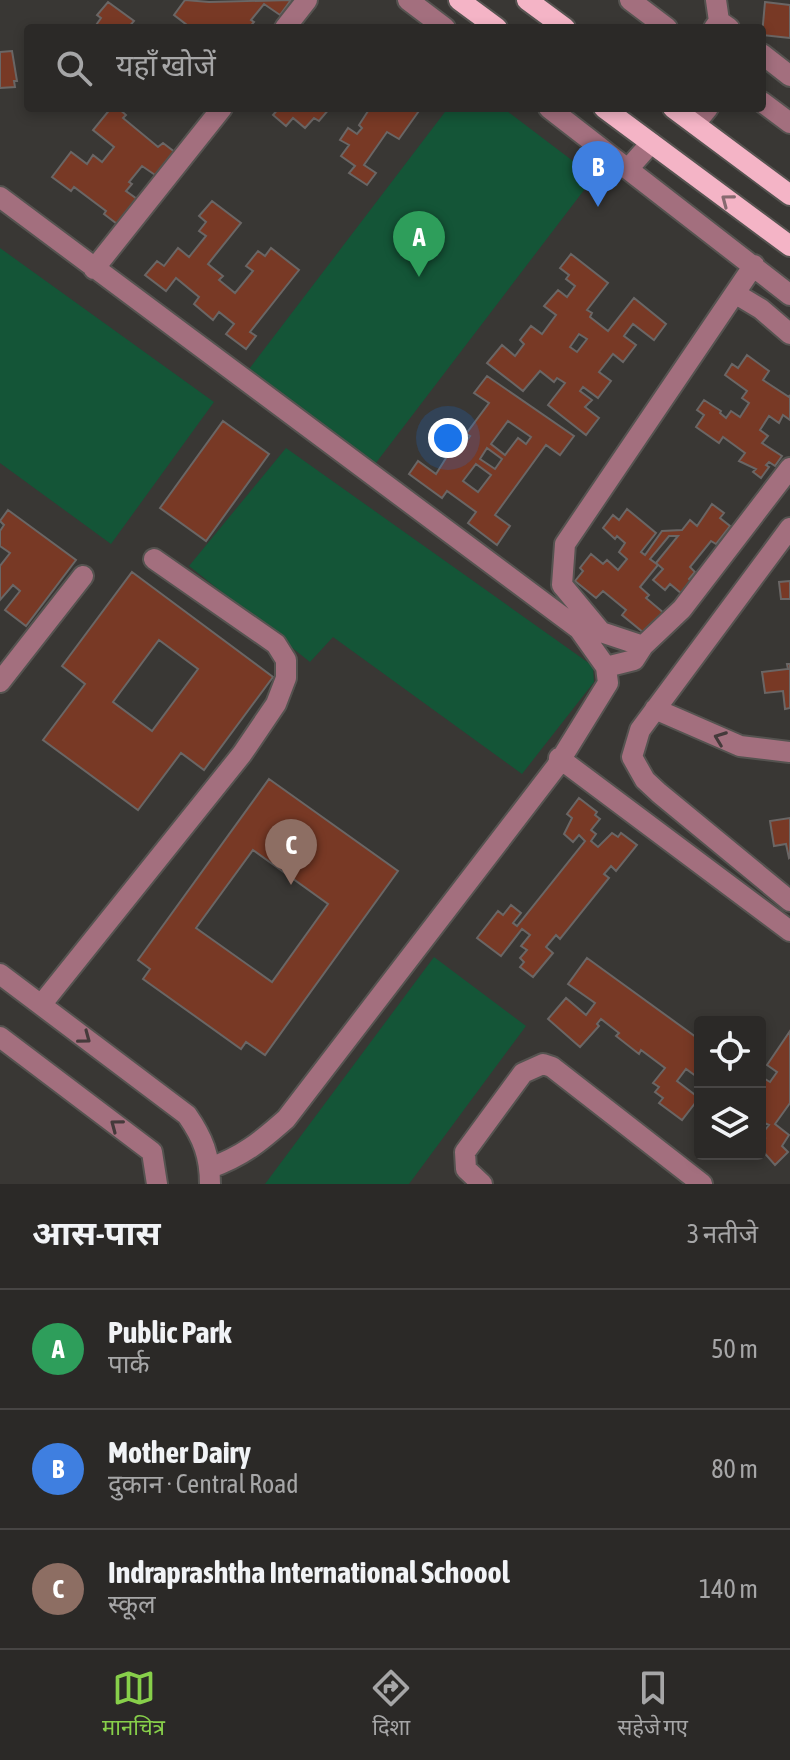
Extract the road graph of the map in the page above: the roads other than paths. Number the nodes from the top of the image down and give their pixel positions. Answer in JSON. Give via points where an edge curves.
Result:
{"nodes":[{"id":1,"x":307,"y":0,"type":"edge"},
{"id":2,"x":408,"y":0,"type":"edge"},
{"id":3,"x":459,"y":0,"type":"edge"},
{"id":4,"x":527,"y":0,"type":"edge"},
{"id":5,"x":630,"y":0,"type":"edge"},
{"id":6,"x":288,"y":24,"type":"edge"},
{"id":7,"x":440,"y":24,"type":"edge"},
{"id":8,"x":492,"y":24,"type":"edge"},
{"id":9,"x":560,"y":24,"type":"edge"},
{"id":10,"x":662,"y":24,"type":"edge"},
{"id":11,"x":766,"y":57,"type":"edge"},
{"id":12,"x":790,"y":76,"type":"edge"},
{"id":13,"x":766,"y":105,"type":"edge"},
{"id":14,"x":219,"y":112,"type":"edge"},
{"id":15,"x":554,"y":112,"type":"edge"},
{"id":16,"x":609,"y":112,"type":"edge"},
{"id":17,"x":702,"y":116,"type":"edge"},
{"id":18,"x":790,"y":123,"type":"edge"},
{"id":19,"x":651,"y":143,"type":"junction"},
{"id":20,"x":628,"y":169,"type":"junction"},
{"id":21,"x":790,"y":195,"type":"edge"},
{"id":22,"x":0,"y":197,"type":"edge"},
{"id":23,"x":790,"y":246,"type":"edge"},
{"id":24,"x":754,"y":265,"type":"junction"},
{"id":25,"x":94,"y":269,"type":"junction"},
{"id":26,"x":736,"y":294,"type":"junction"},
{"id":27,"x":790,"y":295,"type":"edge"},
{"id":28,"x":790,"y":334,"type":"edge"},
{"id":29,"x":790,"y":468,"type":"edge"},
{"id":30,"x":790,"y":528,"type":"edge"},
{"id":31,"x":154,"y":559,"type":"dead end"},
{"id":32,"x":83,"y":576,"type":"dead end"},
{"id":33,"x":643,"y":646,"type":"junction"},
{"id":34,"x":606,"y":667,"type":"junction"},
{"id":35,"x":0,"y":682,"type":"edge"},
{"id":36,"x":655,"y":709,"type":"junction"},
{"id":37,"x":790,"y":752,"type":"edge"},
{"id":38,"x":559,"y":758,"type":"junction"},
{"id":39,"x":790,"y":901,"type":"edge"},
{"id":40,"x":790,"y":931,"type":"edge"},
{"id":41,"x":0,"y":974,"type":"edge"},
{"id":42,"x":41,"y":1005,"type":"junction"},
{"id":43,"x":0,"y":1037,"type":"edge"},
{"id":44,"x":210,"y":1176,"type":"edge"},
{"id":45,"x":157,"y":1184,"type":"edge"},
{"id":46,"x":482,"y":1184,"type":"edge"},
{"id":47,"x":702,"y":1184,"type":"edge"}],
"edges":[{"from":1,"to":6,"type":"street"},
{"from":2,"to":7,"type":"street"},
{"from":3,"to":8,"type":"main road"},
{"from":4,"to":9,"type":"main road"},
{"from":5,"to":10,"type":"street"},
{"from":11,"to":12,"type":"street"},
{"from":13,"to":18,"type":"street"},
{"from":14,"to":25,"type":"street"},
{"from":15,"to":20,"type":"street"},
{"from":16,"to":19,"type":"main road"},
{"from":17,"to":21,"type":"main road"},
{"from":19,"to":20,"type":"street"},
{"from":23,"to":19,"type":"main road","one_way":true},
{"from":20,"to":24,"type":"street"},
{"from":22,"to":25,"type":"street"},
{"from":24,"to":26,"type":"street"},
{"from":24,"to":27,"type":"street"},
{"from":25,"to":34,"type":"street","via":[[579,629]]},
{"from":26,"to":28,"type":"street"},
{"from":26,"to":33,"type":"street","via":[[565,544],[562,585],[601,632]]},
{"from":29,"to":33,"type":"street","via":[[682,609]]},
{"from":30,"to":36,"type":"street"},
{"from":31,"to":42,"type":"street","via":[[276,644],[286,660],[286,678],[276,704],[242,754]]},
{"from":32,"to":35,"type":"street"},
{"from":33,"to":34,"type":"street","via":[[634,660]]},
{"from":34,"to":38,"type":"street","via":[[608,683]]},
{"from":37,"to":36,"type":"street","one_way":true,"via":[[740,746]]},
{"from":36,"to":39,"type":"street","via":[[634,745],[638,770]]},
{"from":38,"to":40,"type":"street"},
{"from":38,"to":44,"type":"street","via":[[286,1119]]},
{"from":41,"to":42,"type":"street"},
{"from":42,"to":44,"type":"street","one_way":true,"via":[[187,1115],[204,1141]]},
{"from":45,"to":43,"type":"street","one_way":true,"via":[[152,1152]]},
{"from":46,"to":47,"type":"street","via":[[466,1169],[465,1152],[523,1073],[543,1064]]}]}
